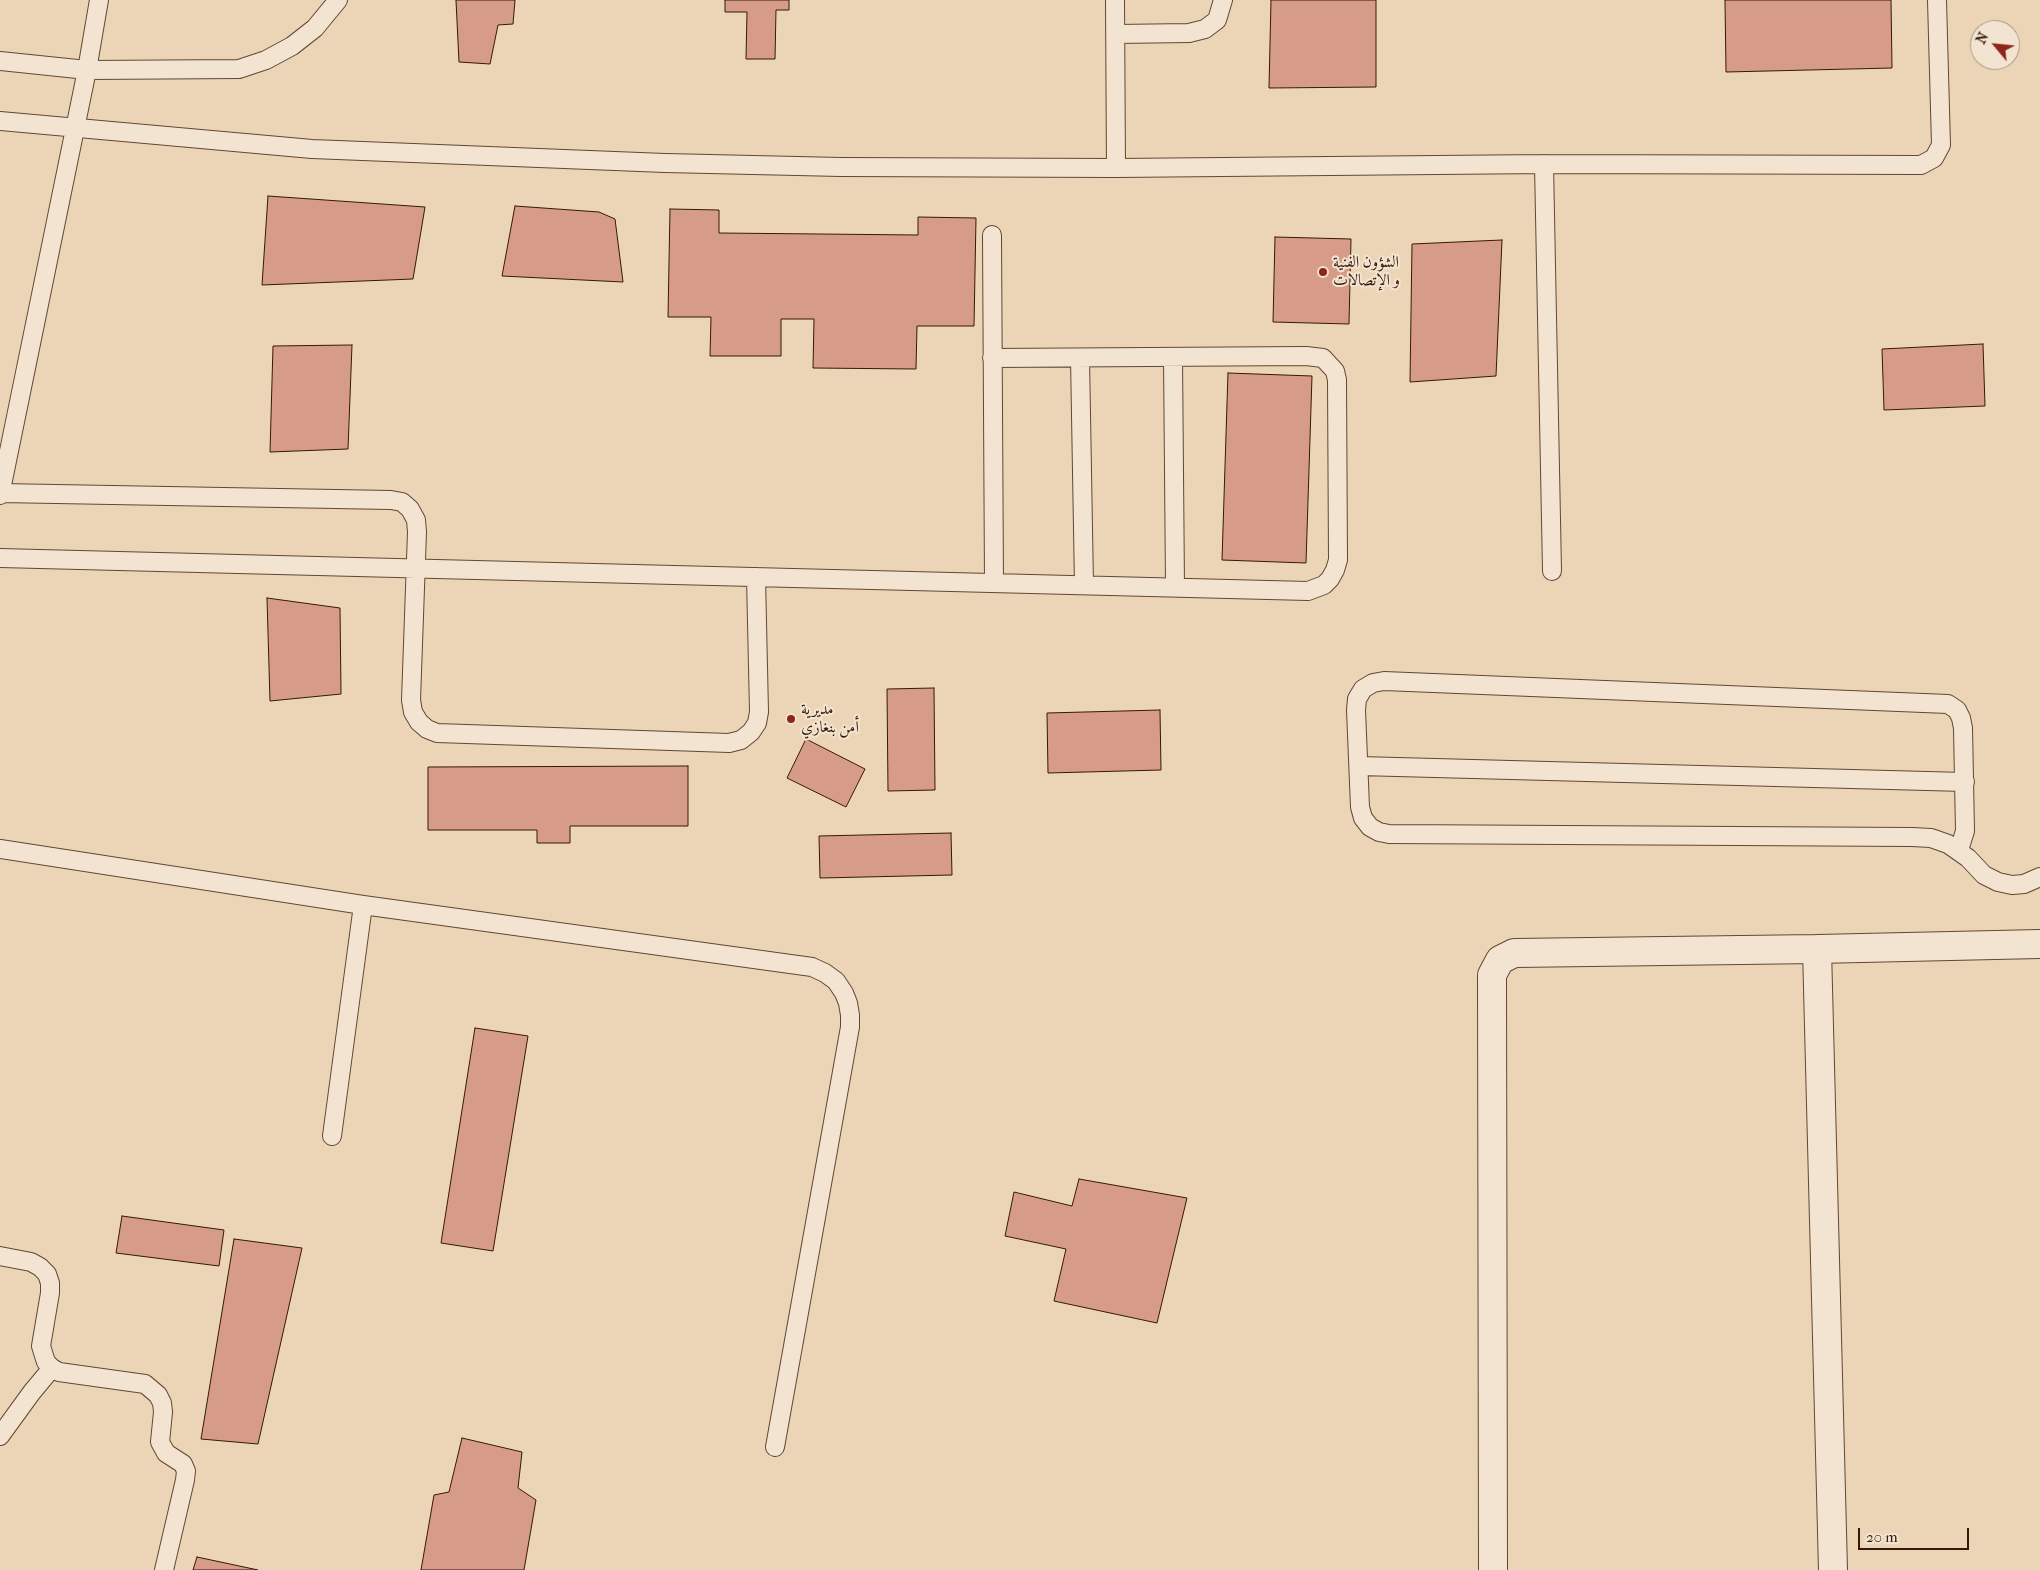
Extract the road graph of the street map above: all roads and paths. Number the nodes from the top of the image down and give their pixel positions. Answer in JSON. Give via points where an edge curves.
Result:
{"nodes":[{"id":1,"x":99,"y":0,"type":"edge"},
{"id":2,"x":338,"y":0,"type":"edge"},
{"id":3,"x":1115,"y":0,"type":"edge"},
{"id":4,"x":1223,"y":0,"type":"edge"},
{"id":5,"x":1937,"y":0,"type":"edge"},
{"id":6,"x":1116,"y":34,"type":"junction"},
{"id":7,"x":0,"y":61,"type":"edge"},
{"id":8,"x":87,"y":70,"type":"junction"},
{"id":9,"x":0,"y":121,"type":"edge"},
{"id":10,"x":76,"y":128,"type":"junction"},
{"id":11,"x":1544,"y":164,"type":"junction"},
{"id":12,"x":1116,"y":168,"type":"junction"},
{"id":13,"x":992,"y":235,"type":"dead end"},
{"id":14,"x":1173,"y":357,"type":"junction"},
{"id":15,"x":992,"y":358,"type":"junction"},
{"id":16,"x":1080,"y":358,"type":"junction"},
{"id":17,"x":0,"y":494,"type":"edge"},
{"id":18,"x":0,"y":558,"type":"edge"},
{"id":19,"x":416,"y":568,"type":"junction"},
{"id":20,"x":1552,"y":570,"type":"dead end"},
{"id":21,"x":756,"y":577,"type":"junction"},
{"id":22,"x":994,"y":583,"type":"junction"},
{"id":23,"x":1084,"y":585,"type":"junction"},
{"id":24,"x":1175,"y":587,"type":"junction"},
{"id":25,"x":1359,"y":766,"type":"junction"},
{"id":26,"x":1965,"y":782,"type":"junction"},
{"id":27,"x":0,"y":849,"type":"edge"},
{"id":28,"x":1959,"y":850,"type":"junction"},
{"id":29,"x":2040,"y":877,"type":"edge"},
{"id":30,"x":363,"y":906,"type":"junction"},
{"id":31,"x":2040,"y":944,"type":"edge"},
{"id":32,"x":1817,"y":949,"type":"junction"},
{"id":33,"x":332,"y":1136,"type":"dead end"},
{"id":34,"x":0,"y":1256,"type":"edge"},
{"id":35,"x":52,"y":1368,"type":"junction"},
{"id":36,"x":0,"y":1436,"type":"edge"},
{"id":37,"x":775,"y":1446,"type":"dead end"},
{"id":38,"x":164,"y":1570,"type":"edge"},
{"id":39,"x":1493,"y":1570,"type":"edge"},
{"id":40,"x":1834,"y":1570,"type":"edge"}],
"edges":[{"from":1,"to":8,"type":"lane"},
{"from":2,"to":8,"type":"lane","via":[[315,28],[292,46],[239,69]]},
{"from":3,"to":6,"type":"lane"},
{"from":4,"to":6,"type":"lane","via":[[1217,20],[1205,29],[1189,34]]},
{"from":5,"to":11,"type":"lane","via":[[1941,145],[1928,163],[1921,166]]},
{"from":6,"to":12,"type":"lane"},
{"from":7,"to":8,"type":"lane"},
{"from":8,"to":10,"type":"lane"},
{"from":9,"to":10,"type":"lane"},
{"from":10,"to":12,"type":"lane","via":[[312,149],[478,157],[832,167]]},
{"from":10,"to":17,"type":"lane"},
{"from":11,"to":12,"type":"lane"},
{"from":11,"to":20,"type":"lane"},
{"from":13,"to":15,"type":"lane"},
{"from":14,"to":16,"type":"lane"},
{"from":14,"to":24,"type":"lane"},
{"from":14,"to":24,"type":"lane","via":[[1315,356],[1330,364],[1337,380],[1338,560],[1330,579],[1308,591]]},
{"from":15,"to":16,"type":"lane"},
{"from":15,"to":22,"type":"lane"},
{"from":16,"to":23,"type":"lane"},
{"from":17,"to":19,"type":"lane","via":[[391,500],[402,502],[416,520]]},
{"from":18,"to":19,"type":"lane"},
{"from":19,"to":21,"type":"lane"},
{"from":19,"to":21,"type":"lane","via":[[411,700],[413,712],[427,729],[437,733],[729,743],[741,740],[751,732],[759,712]]},
{"from":21,"to":22,"type":"lane"},
{"from":22,"to":23,"type":"lane"},
{"from":23,"to":24,"type":"lane"},
{"from":25,"to":26,"type":"lane"},
{"from":25,"to":26,"type":"lane","via":[[1358,699],[1363,689],[1384,681],[1937,702],[1957,710],[1961,718]]},
{"from":25,"to":28,"type":"lane","via":[[1363,818],[1370,827],[1384,833],[1912,837],[1931,838]]},
{"from":26,"to":28,"type":"lane","via":[[1965,831]]},
{"from":27,"to":30,"type":"lane"},
{"from":28,"to":29,"type":"lane","via":[[1984,875],[1998,882],[2024,884]]},
{"from":30,"to":33,"type":"lane"},
{"from":30,"to":37,"type":"lane","via":[[812,967],[836,981],[848,1003],[850,1027]]},
{"from":31,"to":32,"type":"street"},
{"from":32,"to":39,"type":"street","via":[[1514,953],[1500,960],[1492,975]]},
{"from":32,"to":40,"type":"street"},
{"from":34,"to":35,"type":"lane","via":[[31,1262],[47,1274],[50,1293],[41,1346],[46,1362]]},
{"from":35,"to":36,"type":"lane"},
{"from":35,"to":38,"type":"lane","via":[[59,1372],[145,1384],[158,1395],[163,1412],[160,1442],[186,1471]]}]}
